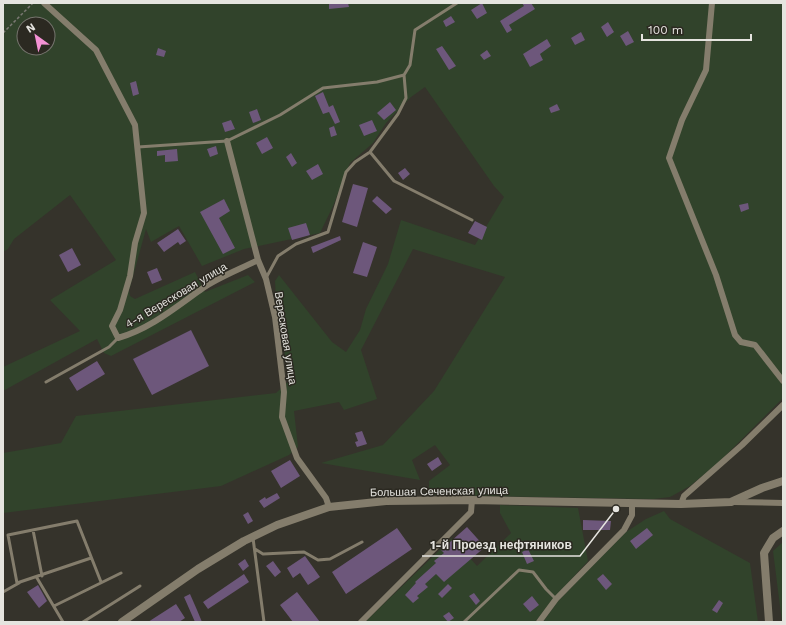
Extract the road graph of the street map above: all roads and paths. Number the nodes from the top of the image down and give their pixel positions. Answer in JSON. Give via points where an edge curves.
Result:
{"nodes":[{"id":1,"x":33,"y":3,"type":"edge"},
{"id":2,"x":44,"y":3,"type":"edge"},
{"id":3,"x":457,"y":3,"type":"edge"},
{"id":4,"x":712,"y":3,"type":"edge"},
{"id":5,"x":3,"y":32,"type":"edge"},
{"id":6,"x":404,"y":75,"type":"junction"},
{"id":7,"x":227,"y":141,"type":"junction"},
{"id":8,"x":138,"y":147,"type":"junction"},
{"id":9,"x":370,"y":152,"type":"junction"},
{"id":10,"x":472,"y":220,"type":"dead end"},
{"id":11,"x":258,"y":260,"type":"junction"},
{"id":12,"x":266,"y":279,"type":"junction"},
{"id":13,"x":118,"y":338,"type":"junction"},
{"id":14,"x":783,"y":381,"type":"edge"},
{"id":15,"x":46,"y":382,"type":"dead end"},
{"id":16,"x":783,"y":404,"type":"edge"},
{"id":17,"x":783,"y":481,"type":"edge"},
{"id":18,"x":472,"y":500,"type":"junction"},
{"id":19,"x":731,"y":502,"type":"junction"},
{"id":20,"x":632,"y":503,"type":"junction"},
{"id":21,"x":783,"y":503,"type":"edge"},
{"id":22,"x":681,"y":504,"type":"junction"},
{"id":23,"x":329,"y":507,"type":"junction"},
{"id":24,"x":33,"y":530,"type":"junction"},
{"id":25,"x":783,"y":531,"type":"edge"},
{"id":26,"x":253,"y":536,"type":"junction"},
{"id":27,"x":362,"y":542,"type":"dead end"},
{"id":28,"x":255,"y":549,"type":"junction"},
{"id":29,"x":91,"y":558,"type":"junction"},
{"id":30,"x":122,"y":573,"type":"dead end"},
{"id":31,"x":42,"y":576,"type":"junction"},
{"id":32,"x":37,"y":578,"type":"junction"},
{"id":33,"x":20,"y":582,"type":"junction"},
{"id":34,"x":101,"y":582,"type":"junction"},
{"id":35,"x":140,"y":586,"type":"dead end"},
{"id":36,"x":3,"y":592,"type":"edge"},
{"id":37,"x":556,"y":599,"type":"junction"},
{"id":38,"x":54,"y":606,"type":"junction"},
{"id":39,"x":63,"y":622,"type":"edge"},
{"id":40,"x":83,"y":622,"type":"edge"},
{"id":41,"x":122,"y":622,"type":"edge"},
{"id":42,"x":264,"y":622,"type":"edge"},
{"id":43,"x":361,"y":622,"type":"edge"},
{"id":44,"x":464,"y":622,"type":"edge"},
{"id":45,"x":539,"y":622,"type":"edge"},
{"id":46,"x":769,"y":622,"type":"edge"}],
"edges":[{"from":1,"to":5,"type":"path"},
{"from":2,"to":8,"type":"street","name":"4-я Вересковая улица","via":[[96,50],[135,125]]},
{"from":3,"to":6,"type":"lane","via":[[415,30],[410,65]]},
{"from":4,"to":14,"type":"street","via":[[706,70],[682,120],[669,158],[716,275],[735,336],[741,342],[755,345]]},
{"from":6,"to":7,"type":"lane","via":[[377,82],[323,88],[280,115]]},
{"from":6,"to":9,"type":"lane","via":[[406,98],[398,114]]},
{"from":7,"to":8,"type":"lane"},
{"from":7,"to":11,"type":"street","name":"Вересковая улица"},
{"from":8,"to":13,"type":"street","name":"4-я Вересковая улица","via":[[144,213],[135,243],[130,276],[120,310],[112,326]]},
{"from":9,"to":10,"type":"lane","via":[[394,181]]},
{"from":9,"to":12,"type":"lane","via":[[346,172],[328,232],[296,244],[278,256]]},
{"from":11,"to":12,"type":"street","name":"Вересковая улица"},
{"from":11,"to":13,"type":"street","name":"4-я Вересковая улица","via":[[204,288],[134,334]]},
{"from":12,"to":23,"type":"street","name":"Вересковая улица","via":[[275,317],[284,392],[282,417],[298,458],[326,498]]},
{"from":13,"to":15,"type":"lane","via":[[109,346]]},
{"from":16,"to":22,"type":"street","via":[[742,446],[684,496]]},
{"from":17,"to":19,"type":"street","name":"Большая Сеченская улица"},
{"from":18,"to":20,"type":"street","name":"Большая Сеченская улица"},
{"from":18,"to":23,"type":"street","name":"Большая Сеченская улица","via":[[386,501]]},
{"from":18,"to":43,"type":"street","via":[[471,512]]},
{"from":19,"to":21,"type":"street"},
{"from":19,"to":22,"type":"street","name":"Большая Сеченская улица"},
{"from":20,"to":22,"type":"street","name":"Большая Сеченская улица"},
{"from":20,"to":37,"type":"street","via":[[632,515],[624,530]]},
{"from":23,"to":26,"type":"street","name":"Большая Сеченская улица"},
{"from":24,"to":29,"type":"lane","via":[[77,521]]},
{"from":24,"to":31,"type":"lane"},
{"from":24,"to":33,"type":"lane","via":[[8,535],[17,583]]},
{"from":25,"to":46,"type":"street","via":[[773,538],[764,553]]},
{"from":26,"to":28,"type":"lane"},
{"from":26,"to":41,"type":"street","name":"Большая Сеченская улица","via":[[198,569]]},
{"from":27,"to":28,"type":"lane","via":[[330,559],[318,560],[304,552],[263,554]]},
{"from":28,"to":42,"type":"lane"},
{"from":29,"to":31,"type":"lane"},
{"from":29,"to":34,"type":"lane"},
{"from":30,"to":34,"type":"lane"},
{"from":31,"to":32,"type":"lane"},
{"from":32,"to":33,"type":"lane"},
{"from":32,"to":38,"type":"lane"},
{"from":33,"to":36,"type":"lane"},
{"from":34,"to":38,"type":"lane"},
{"from":35,"to":40,"type":"lane"},
{"from":37,"to":44,"type":"lane","via":[[533,572],[519,570]]},
{"from":37,"to":45,"type":"street"},
{"from":38,"to":39,"type":"lane"}]}
